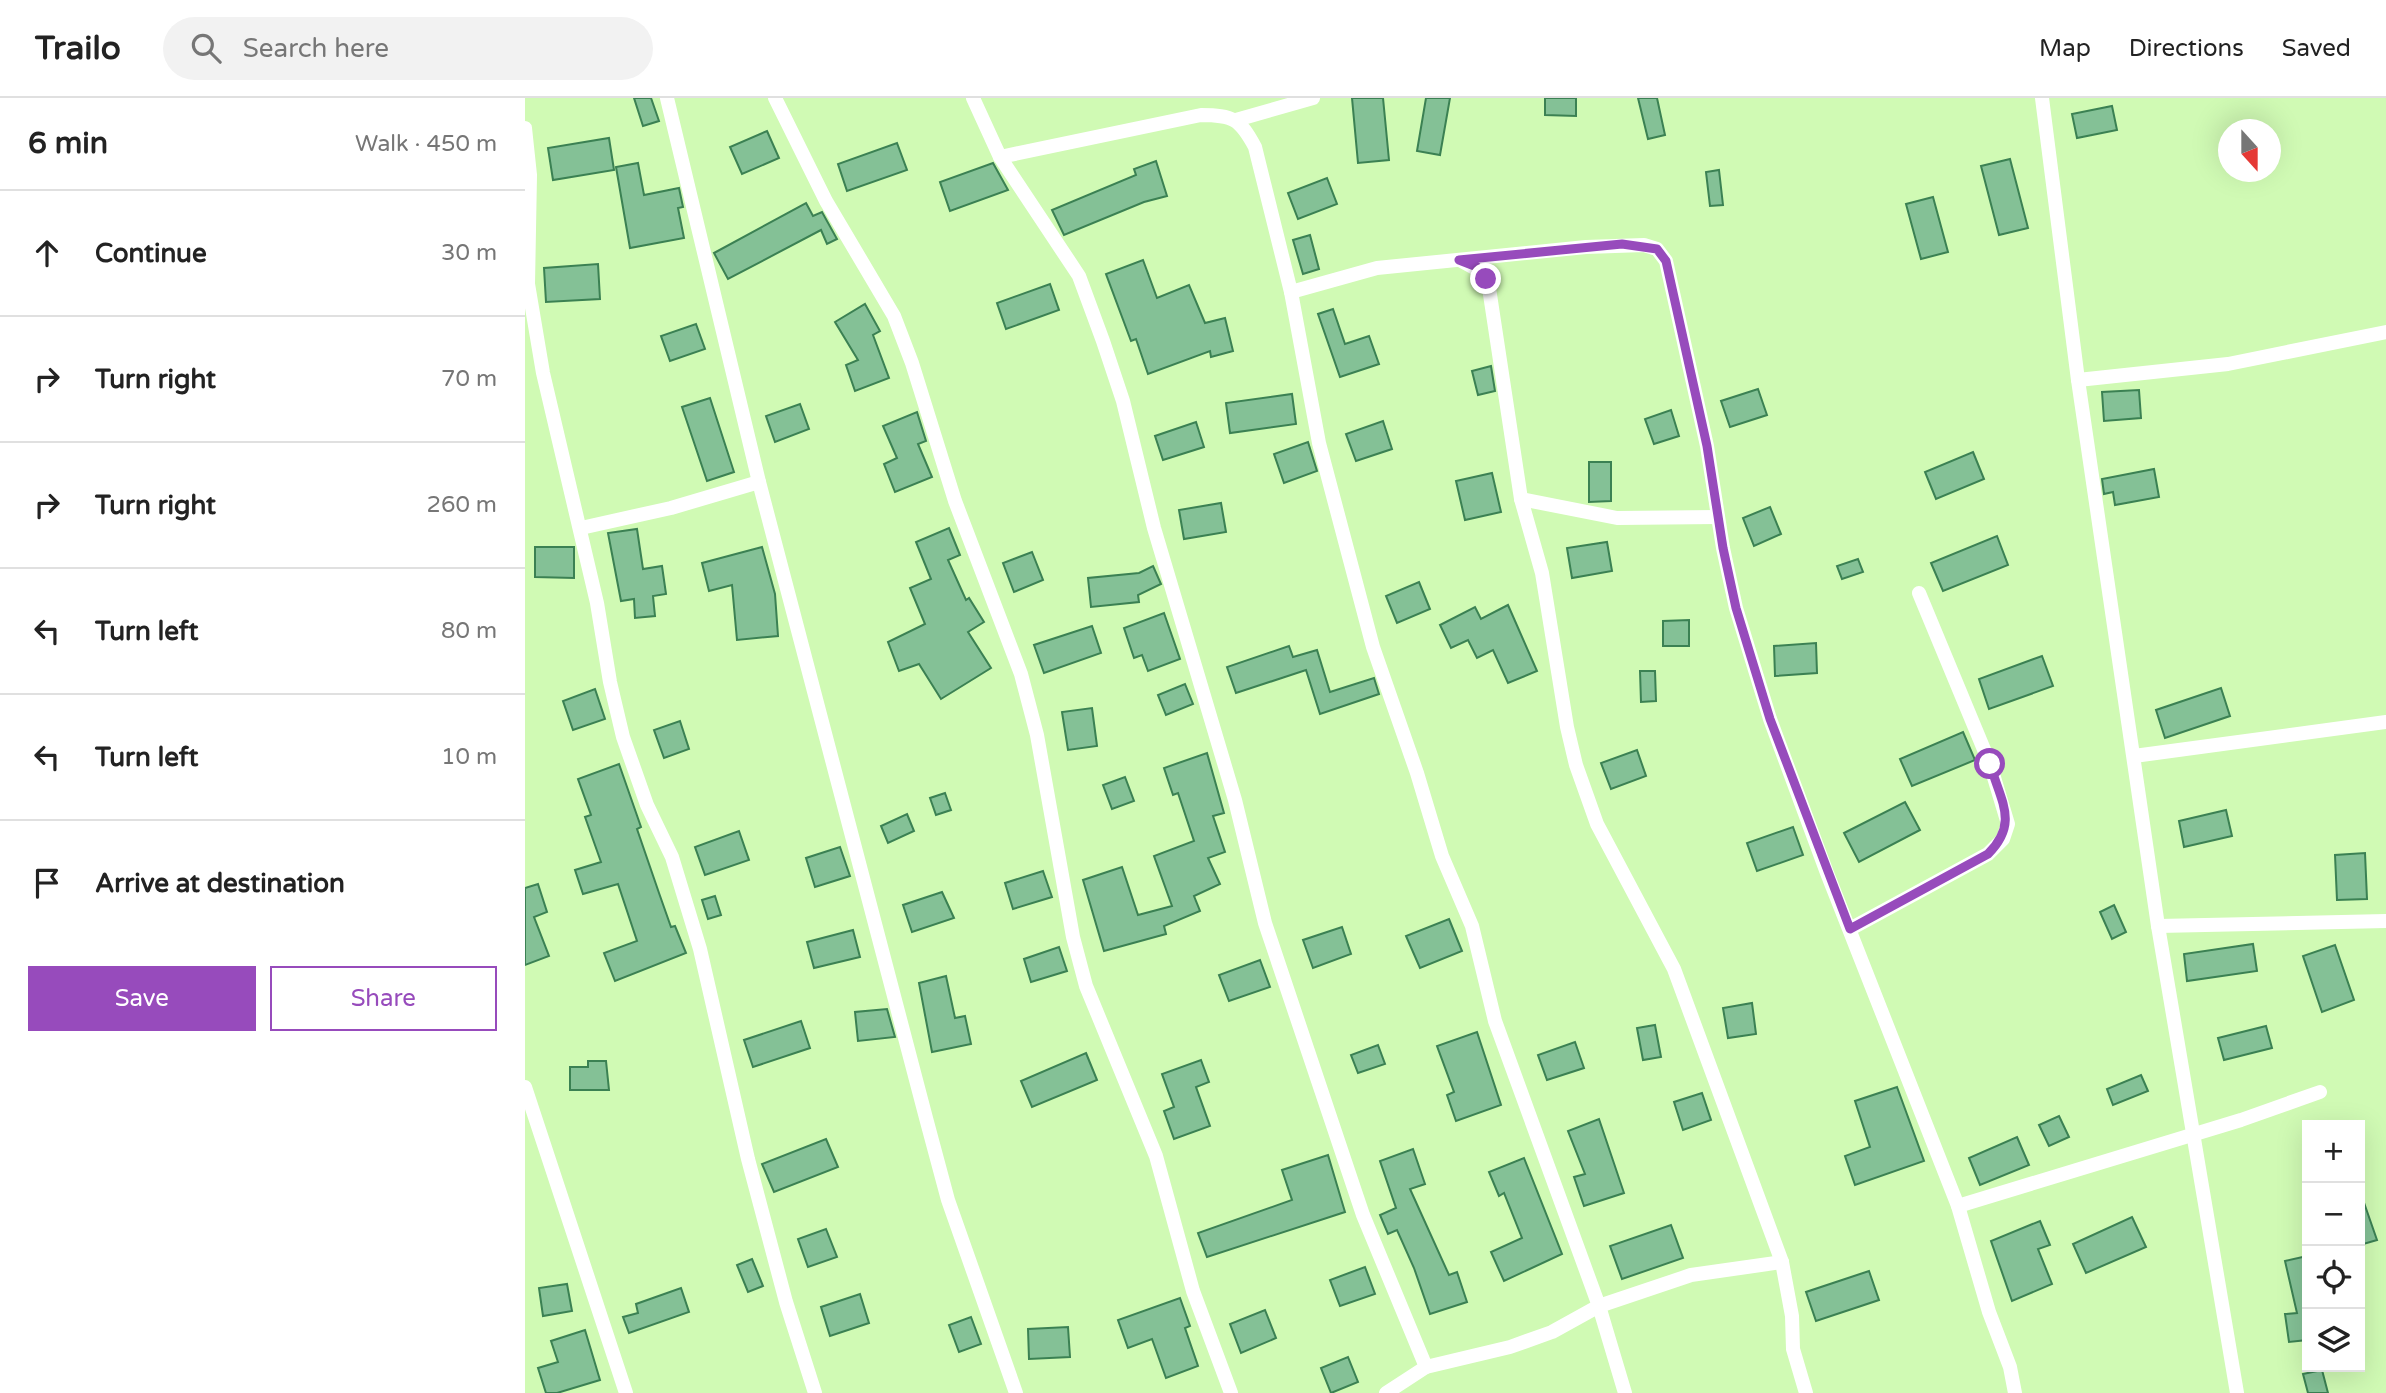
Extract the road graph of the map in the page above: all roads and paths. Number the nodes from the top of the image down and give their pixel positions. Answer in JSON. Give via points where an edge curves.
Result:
{"nodes":[{"id":1,"x":667,"y":98,"type":"edge"},
{"id":2,"x":775,"y":98,"type":"edge"},
{"id":3,"x":973,"y":98,"type":"edge"},
{"id":4,"x":1313,"y":98,"type":"edge"},
{"id":5,"x":2042,"y":98,"type":"edge"},
{"id":6,"x":1235,"y":120,"type":"junction"},
{"id":7,"x":525,"y":128,"type":"edge"},
{"id":8,"x":1000,"y":157,"type":"junction"},
{"id":9,"x":1459,"y":260,"type":"junction"},
{"id":10,"x":1291,"y":292,"type":"junction"},
{"id":11,"x":2386,"y":332,"type":"edge"},
{"id":12,"x":2078,"y":380,"type":"junction"},
{"id":13,"x":759,"y":482,"type":"junction"},
{"id":14,"x":1521,"y":499,"type":"junction"},
{"id":15,"x":1718,"y":517,"type":"dead end"},
{"id":16,"x":581,"y":528,"type":"junction"},
{"id":17,"x":1919,"y":593,"type":"dead end"},
{"id":18,"x":2386,"y":722,"type":"edge"},
{"id":19,"x":2134,"y":756,"type":"junction"},
{"id":20,"x":2386,"y":921,"type":"edge"},
{"id":21,"x":2158,"y":926,"type":"junction"},
{"id":22,"x":1850,"y":929,"type":"junction"},
{"id":23,"x":525,"y":1087,"type":"edge"},
{"id":24,"x":2320,"y":1092,"type":"dead end"},
{"id":25,"x":2192,"y":1134,"type":"junction"},
{"id":26,"x":1958,"y":1206,"type":"junction"},
{"id":27,"x":1782,"y":1262,"type":"junction"},
{"id":28,"x":1599,"y":1306,"type":"junction"},
{"id":29,"x":1426,"y":1367,"type":"junction"},
{"id":30,"x":626,"y":1393,"type":"edge"},
{"id":31,"x":815,"y":1393,"type":"edge"},
{"id":32,"x":1016,"y":1393,"type":"edge"},
{"id":33,"x":1231,"y":1393,"type":"edge"},
{"id":34,"x":1386,"y":1393,"type":"edge"},
{"id":35,"x":1625,"y":1393,"type":"edge"},
{"id":36,"x":1806,"y":1393,"type":"edge"},
{"id":37,"x":2015,"y":1393,"type":"edge"},
{"id":38,"x":2237,"y":1393,"type":"edge"}],
"edges":[{"from":1,"to":13,"type":"street"},
{"from":2,"to":33,"type":"street","via":[[826,201],[894,316],[912,363],[955,501],[1021,674],[1086,986],[1156,1156],[1193,1290]]},
{"from":3,"to":8,"type":"street"},
{"from":4,"to":6,"type":"street"},
{"from":5,"to":12,"type":"street"},
{"from":6,"to":8,"type":"street","via":[[1201,115]]},
{"from":6,"to":10,"type":"street","via":[[1246,129],[1262,168]]},
{"from":7,"to":16,"type":"street","via":[[530,175],[528,284],[543,373]]},
{"from":8,"to":29,"type":"street","via":[[1079,276],[1103,341],[1232,787],[1265,923],[1363,1215]]},
{"from":9,"to":10,"type":"street","via":[[1377,268]]},
{"from":9,"to":14,"type":"street","via":[[1482,272],[1489,288]]},
{"from":9,"to":22,"type":"street","via":[[1622,244],[1657,249],[1666,261],[1707,446],[1736,608],[1770,719]]},
{"from":10,"to":28,"type":"street","via":[[1319,443],[1373,648],[1442,856],[1472,926],[1495,1021]]},
{"from":11,"to":12,"type":"street","via":[[2228,364]]},
{"from":12,"to":19,"type":"street"},
{"from":13,"to":16,"type":"street"},
{"from":13,"to":32,"type":"street","via":[[945,1189]]},
{"from":14,"to":15,"type":"street","via":[[1617,518]]},
{"from":14,"to":27,"type":"street","via":[[1542,573],[1576,765],[1597,824],[1674,969]]},
{"from":16,"to":31,"type":"street","via":[[624,737],[647,805],[672,857],[700,949],[748,1159]]},
{"from":17,"to":22,"type":"street","via":[[1990,764],[2008,824],[2003,839],[1988,854]]},
{"from":18,"to":19,"type":"street"},
{"from":19,"to":21,"type":"street"},
{"from":20,"to":21,"type":"street"},
{"from":21,"to":25,"type":"street"},
{"from":22,"to":26,"type":"street"},
{"from":23,"to":30,"type":"street"},
{"from":24,"to":25,"type":"street"},
{"from":25,"to":26,"type":"street"},
{"from":25,"to":38,"type":"street"},
{"from":26,"to":37,"type":"street"},
{"from":27,"to":28,"type":"street","via":[[1691,1275]]},
{"from":27,"to":36,"type":"street","via":[[1793,1349]]},
{"from":28,"to":29,"type":"street","via":[[1552,1332],[1510,1347]]},
{"from":28,"to":35,"type":"street"},
{"from":29,"to":34,"type":"street"}]}
